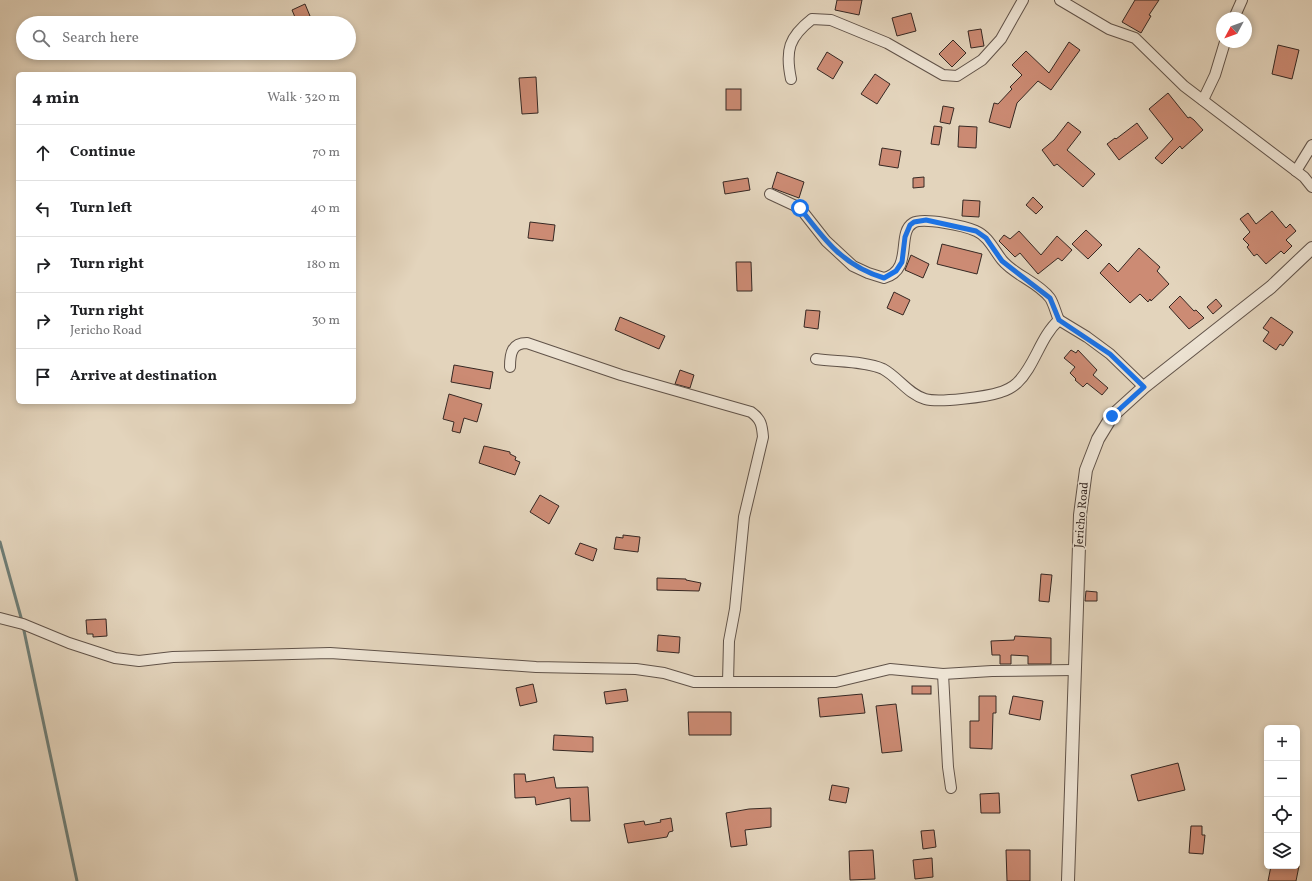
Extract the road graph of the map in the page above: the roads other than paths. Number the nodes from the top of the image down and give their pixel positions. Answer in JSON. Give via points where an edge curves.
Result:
{"nodes":[{"id":1,"x":1023,"y":0,"type":"edge"},
{"id":2,"x":1060,"y":0,"type":"edge"},
{"id":3,"x":1242,"y":0,"type":"edge"},
{"id":4,"x":1237,"y":12,"type":"edge"},
{"id":5,"x":1223,"y":48,"type":"edge"},
{"id":6,"x":790,"y":79,"type":"dead end"},
{"id":7,"x":1203,"y":100,"type":"junction"},
{"id":8,"x":1312,"y":145,"type":"edge"},
{"id":9,"x":1296,"y":171,"type":"junction"},
{"id":10,"x":1312,"y":187,"type":"edge"},
{"id":11,"x":770,"y":194,"type":"dead end"},
{"id":12,"x":1312,"y":248,"type":"edge"},
{"id":13,"x":1059,"y":320,"type":"junction"},
{"id":14,"x":816,"y":359,"type":"dead end"},
{"id":15,"x":510,"y":367,"type":"dead end"},
{"id":16,"x":1144,"y":387,"type":"junction"},
{"id":17,"x":0,"y":618,"type":"edge"},
{"id":18,"x":1074,"y":670,"type":"junction"},
{"id":19,"x":943,"y":674,"type":"junction"},
{"id":20,"x":728,"y":682,"type":"junction"},
{"id":21,"x":951,"y":788,"type":"dead end"},
{"id":22,"x":1068,"y":881,"type":"edge"}],
"edges":[{"from":1,"to":6,"type":"street","via":[[1001,39],[982,60],[957,76],[943,75],[887,44],[831,20],[812,19],[793,37],[788,52]]},
{"from":2,"to":7,"type":"street","via":[[1109,29],[1135,38],[1184,86]]},
{"from":3,"to":4,"type":"street"},
{"from":5,"to":7,"type":"street","via":[[1215,75]]},
{"from":7,"to":9,"type":"street"},
{"from":8,"to":9,"type":"street"},
{"from":9,"to":10,"type":"street"},
{"from":11,"to":13,"type":"street","via":[[800,208],[826,241],[853,266],[884,278],[896,271],[902,262],[905,237],[914,222],[926,220],[976,231],[986,238],[1002,261],[1050,298]]},
{"from":12,"to":16,"type":"street","name":"Jericho Road","via":[[1271,287]]},
{"from":13,"to":14,"type":"street","via":[[1050,329],[1016,383],[1002,392],[941,401],[925,399],[882,369]]},
{"from":13,"to":16,"type":"street","via":[[1110,354]]},
{"from":15,"to":20,"type":"street","via":[[513,348],[518,343],[527,343],[621,375],[751,412],[759,418],[763,437],[744,517],[736,609],[729,641]]},
{"from":16,"to":18,"type":"street","name":"Jericho Road","via":[[1112,416],[1098,439],[1086,470],[1080,515]]},
{"from":17,"to":20,"type":"street","via":[[115,658],[139,661],[173,657],[330,653],[536,667],[636,670],[664,673],[694,682]]},
{"from":18,"to":19,"type":"street"},
{"from":18,"to":22,"type":"street","name":"Jericho Road"},
{"from":19,"to":20,"type":"street","via":[[890,670],[836,682]]},
{"from":19,"to":21,"type":"street"}]}
